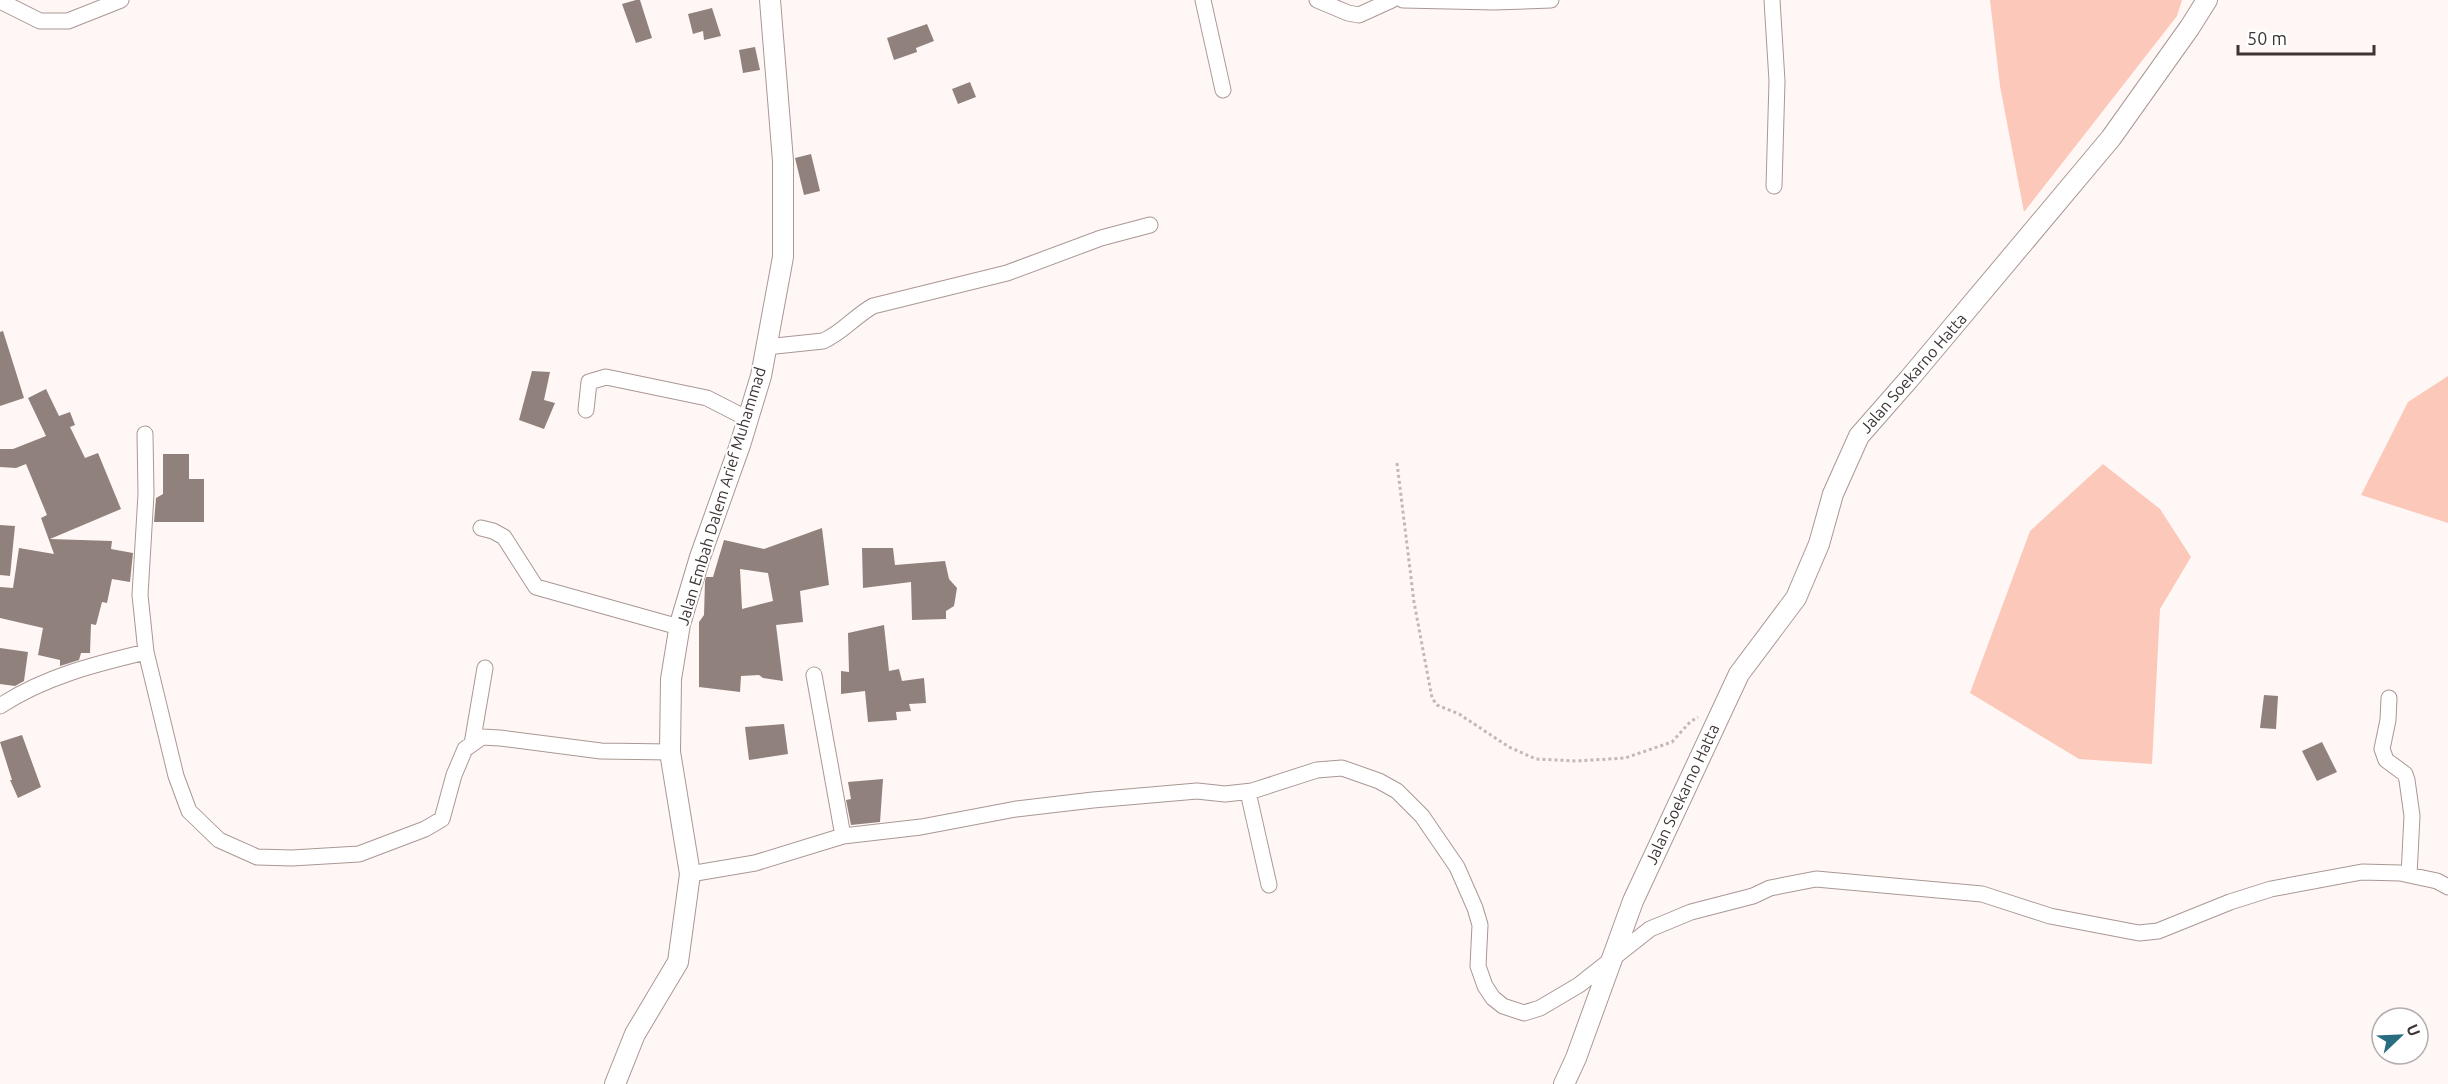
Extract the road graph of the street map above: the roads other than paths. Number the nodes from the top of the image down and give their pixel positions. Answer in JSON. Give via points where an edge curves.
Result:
{"nodes":[{"id":1,"x":121,"y":0,"type":"edge"},
{"id":2,"x":770,"y":0,"type":"edge"},
{"id":3,"x":1203,"y":0,"type":"edge"},
{"id":4,"x":1317,"y":0,"type":"edge"},
{"id":5,"x":1392,"y":0,"type":"edge"},
{"id":6,"x":1403,"y":0,"type":"edge"},
{"id":7,"x":1551,"y":0,"type":"edge"},
{"id":8,"x":1772,"y":0,"type":"edge"},
{"id":9,"x":2207,"y":0,"type":"edge"},
{"id":10,"x":0,"y":2,"type":"edge"},
{"id":11,"x":1223,"y":90,"type":"dead end"},
{"id":12,"x":1774,"y":186,"type":"dead end"},
{"id":13,"x":1150,"y":225,"type":"dead end"},
{"id":14,"x":766,"y":347,"type":"junction"},
{"id":15,"x":586,"y":410,"type":"dead end"},
{"id":16,"x":748,"y":419,"type":"junction"},
{"id":17,"x":145,"y":434,"type":"dead end"},
{"id":18,"x":481,"y":528,"type":"dead end"},
{"id":19,"x":679,"y":627,"type":"junction"},
{"id":20,"x":146,"y":652,"type":"junction"},
{"id":21,"x":485,"y":668,"type":"dead end"},
{"id":22,"x":814,"y":675,"type":"dead end"},
{"id":23,"x":2389,"y":698,"type":"dead end"},
{"id":24,"x":0,"y":706,"type":"edge"},
{"id":25,"x":472,"y":744,"type":"junction"},
{"id":26,"x":670,"y":752,"type":"junction"},
{"id":27,"x":1248,"y":792,"type":"junction"},
{"id":28,"x":843,"y":836,"type":"junction"},
{"id":29,"x":690,"y":874,"type":"junction"},
{"id":30,"x":2409,"y":875,"type":"junction"},
{"id":31,"x":1269,"y":885,"type":"dead end"},
{"id":32,"x":2448,"y":887,"type":"edge"},
{"id":33,"x":1614,"y":955,"type":"junction"},
{"id":34,"x":615,"y":1084,"type":"edge"},
{"id":35,"x":1564,"y":1084,"type":"edge"}],
"edges":[{"from":1,"to":10,"type":"street","via":[[68,21],[40,21]]},
{"from":2,"to":14,"type":"street","name":"Jalan Embah Dalem Arief Muhammad","via":[[783,161],[784,227],[783,257]]},
{"from":3,"to":11,"type":"street"},
{"from":4,"to":5,"type":"street","via":[[1359,15]]},
{"from":6,"to":7,"type":"street"},
{"from":8,"to":12,"type":"street","via":[[1777,81]]},
{"from":9,"to":33,"type":"street","name":"Jalan Soekarno Hatta","via":[[2111,138],[1859,435],[1796,598],[1739,674],[1721,708],[1633,901]]},
{"from":13,"to":14,"type":"street","via":[[1101,238],[1007,273],[873,306],[824,341]]},
{"from":14,"to":16,"type":"street","name":"Jalan Embah Dalem Arief Muhammad"},
{"from":15,"to":16,"type":"street","via":[[589,382],[606,377],[707,398]]},
{"from":16,"to":19,"type":"street","name":"Jalan Embah Dalem Arief Muhammad"},
{"from":17,"to":20,"type":"street","via":[[140,595]]},
{"from":18,"to":19,"type":"street","via":[[504,537],[536,587]]},
{"from":19,"to":26,"type":"street","name":"Jalan Embah Dalem Arief Muhammad","via":[[671,678]]},
{"from":20,"to":24,"type":"street","via":[[90,664],[21,692]]},
{"from":20,"to":25,"type":"street","via":[[176,776],[189,811],[219,840],[257,857],[359,854],[425,829],[441,819],[465,749]]},
{"from":21,"to":25,"type":"street"},
{"from":22,"to":28,"type":"street"},
{"from":23,"to":30,"type":"street","via":[[2382,749],[2386,760],[2407,780],[2412,816]]},
{"from":25,"to":26,"type":"street","via":[[482,737],[602,751]]},
{"from":26,"to":29,"type":"street","name":"Jalan Embah Dalem Arief Muhammad"},
{"from":27,"to":28,"type":"street","via":[[1197,791],[1093,800]]},
{"from":27,"to":31,"type":"street"},
{"from":27,"to":33,"type":"street","via":[[1334,767],[1356,772],[1397,791],[1422,816],[1468,889],[1480,926],[1478,966],[1485,986],[1503,1006],[1524,1013],[1540,1008],[1594,974]]},
{"from":28,"to":29,"type":"street","via":[[755,863]]},
{"from":29,"to":34,"type":"street","name":"Jalan Embah Dalem Arief Muhammad","via":[[678,962],[635,1034]]},
{"from":30,"to":32,"type":"street"},
{"from":30,"to":33,"type":"street","via":[[2362,872],[2271,889],[2158,931],[2139,933],[2050,916],[1982,894],[1816,879],[1770,888],[1691,912],[1650,929]]},
{"from":33,"to":35,"type":"street","name":"Jalan Soekarno Hatta"}]}
